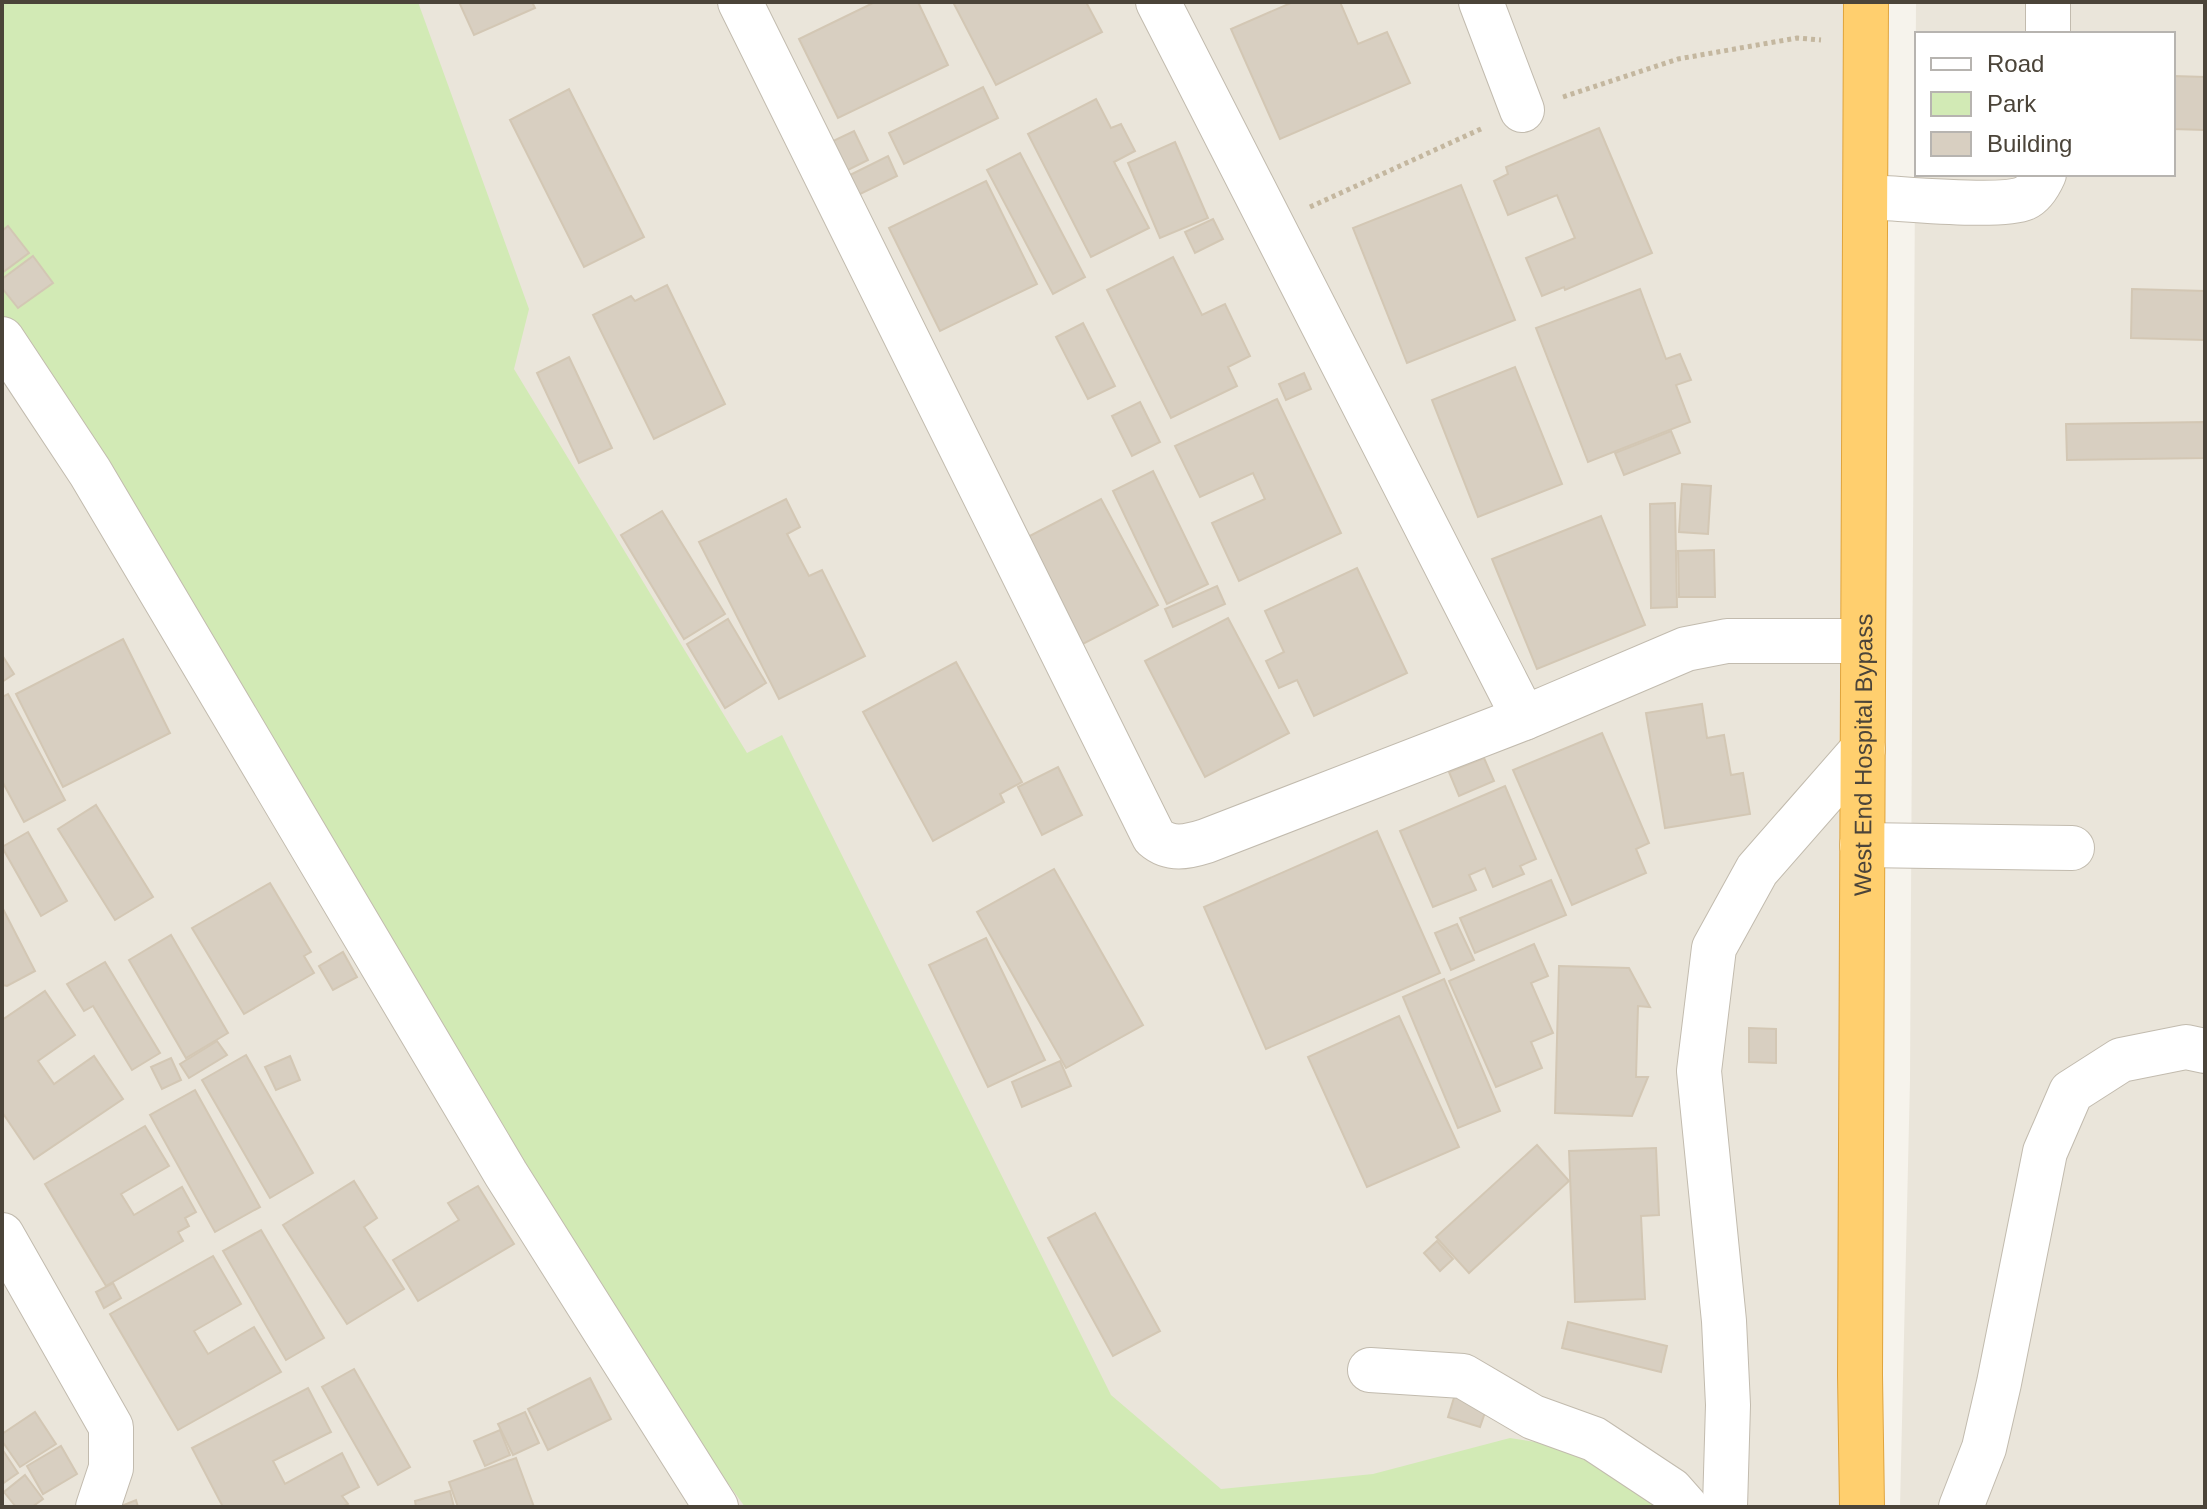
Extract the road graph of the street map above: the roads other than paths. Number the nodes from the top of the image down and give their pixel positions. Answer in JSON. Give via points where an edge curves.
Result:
{"nodes":[{"id":1,"x":740,"y":2,"type":"edge"},
{"id":2,"x":1158,"y":2,"type":"edge"},
{"id":3,"x":1481,"y":2,"type":"edge"},
{"id":4,"x":2048,"y":2,"type":"edge"},
{"id":5,"x":1866,"y":22,"type":"edge"},
{"id":6,"x":2048,"y":32,"type":"edge"},
{"id":7,"x":1522,"y":110,"type":"road end"},
{"id":8,"x":2043,"y":176,"type":"edge"},
{"id":9,"x":1867,"y":197,"type":"junction"},
{"id":10,"x":2,"y":339,"type":"edge"},
{"id":11,"x":1863,"y":641,"type":"junction"},
{"id":12,"x":1524,"y":718,"type":"junction"},
{"id":13,"x":1863,"y":749,"type":"junction"},
{"id":14,"x":1862,"y":845,"type":"junction"},
{"id":15,"x":2072,"y":848,"type":"dead end"},
{"id":16,"x":2205,"y":1051,"type":"edge"},
{"id":17,"x":2,"y":1235,"type":"edge"},
{"id":18,"x":1370,"y":1370,"type":"dead end"},
{"id":19,"x":98,"y":1507,"type":"edge"},
{"id":20,"x":716,"y":1507,"type":"edge"},
{"id":21,"x":1686,"y":1507,"type":"edge"},
{"id":22,"x":1725,"y":1507,"type":"edge"},
{"id":23,"x":1862,"y":1507,"type":"edge"},
{"id":24,"x":1961,"y":1507,"type":"edge"}],
"edges":[{"from":1,"to":12,"type":"street","via":[[1154,837],[1173,847],[1206,841]]},
{"from":2,"to":12,"type":"street"},
{"from":3,"to":7,"type":"street"},
{"from":4,"to":6,"type":"street"},
{"from":5,"to":9,"type":"highway","name":"West End Hospital Bypass"},
{"from":8,"to":9,"type":"street","via":[[2025,198],[1992,203]]},
{"from":9,"to":11,"type":"highway","name":"West End Hospital Bypass"},
{"from":10,"to":20,"type":"street","via":[[90,472],[506,1174]]},
{"from":11,"to":12,"type":"street","via":[[1706,644]]},
{"from":11,"to":13,"type":"highway","name":"West End Hospital Bypass"},
{"from":13,"to":14,"type":"highway","name":"West End Hospital Bypass"},
{"from":13,"to":22,"type":"street","via":[[1757,870],[1714,948],[1699,1071],[1724,1321]]},
{"from":14,"to":15,"type":"street"},
{"from":14,"to":23,"type":"highway","name":"West End Hospital Bypass"},
{"from":16,"to":24,"type":"street","via":[[2186,1047],[2121,1060],[2071,1092],[2045,1152],[1984,1448]]},
{"from":17,"to":19,"type":"street","via":[[111,1427],[111,1468]]},
{"from":18,"to":21,"type":"street","via":[[1463,1376],[1533,1417],[1594,1439],[1671,1490]]}]}
